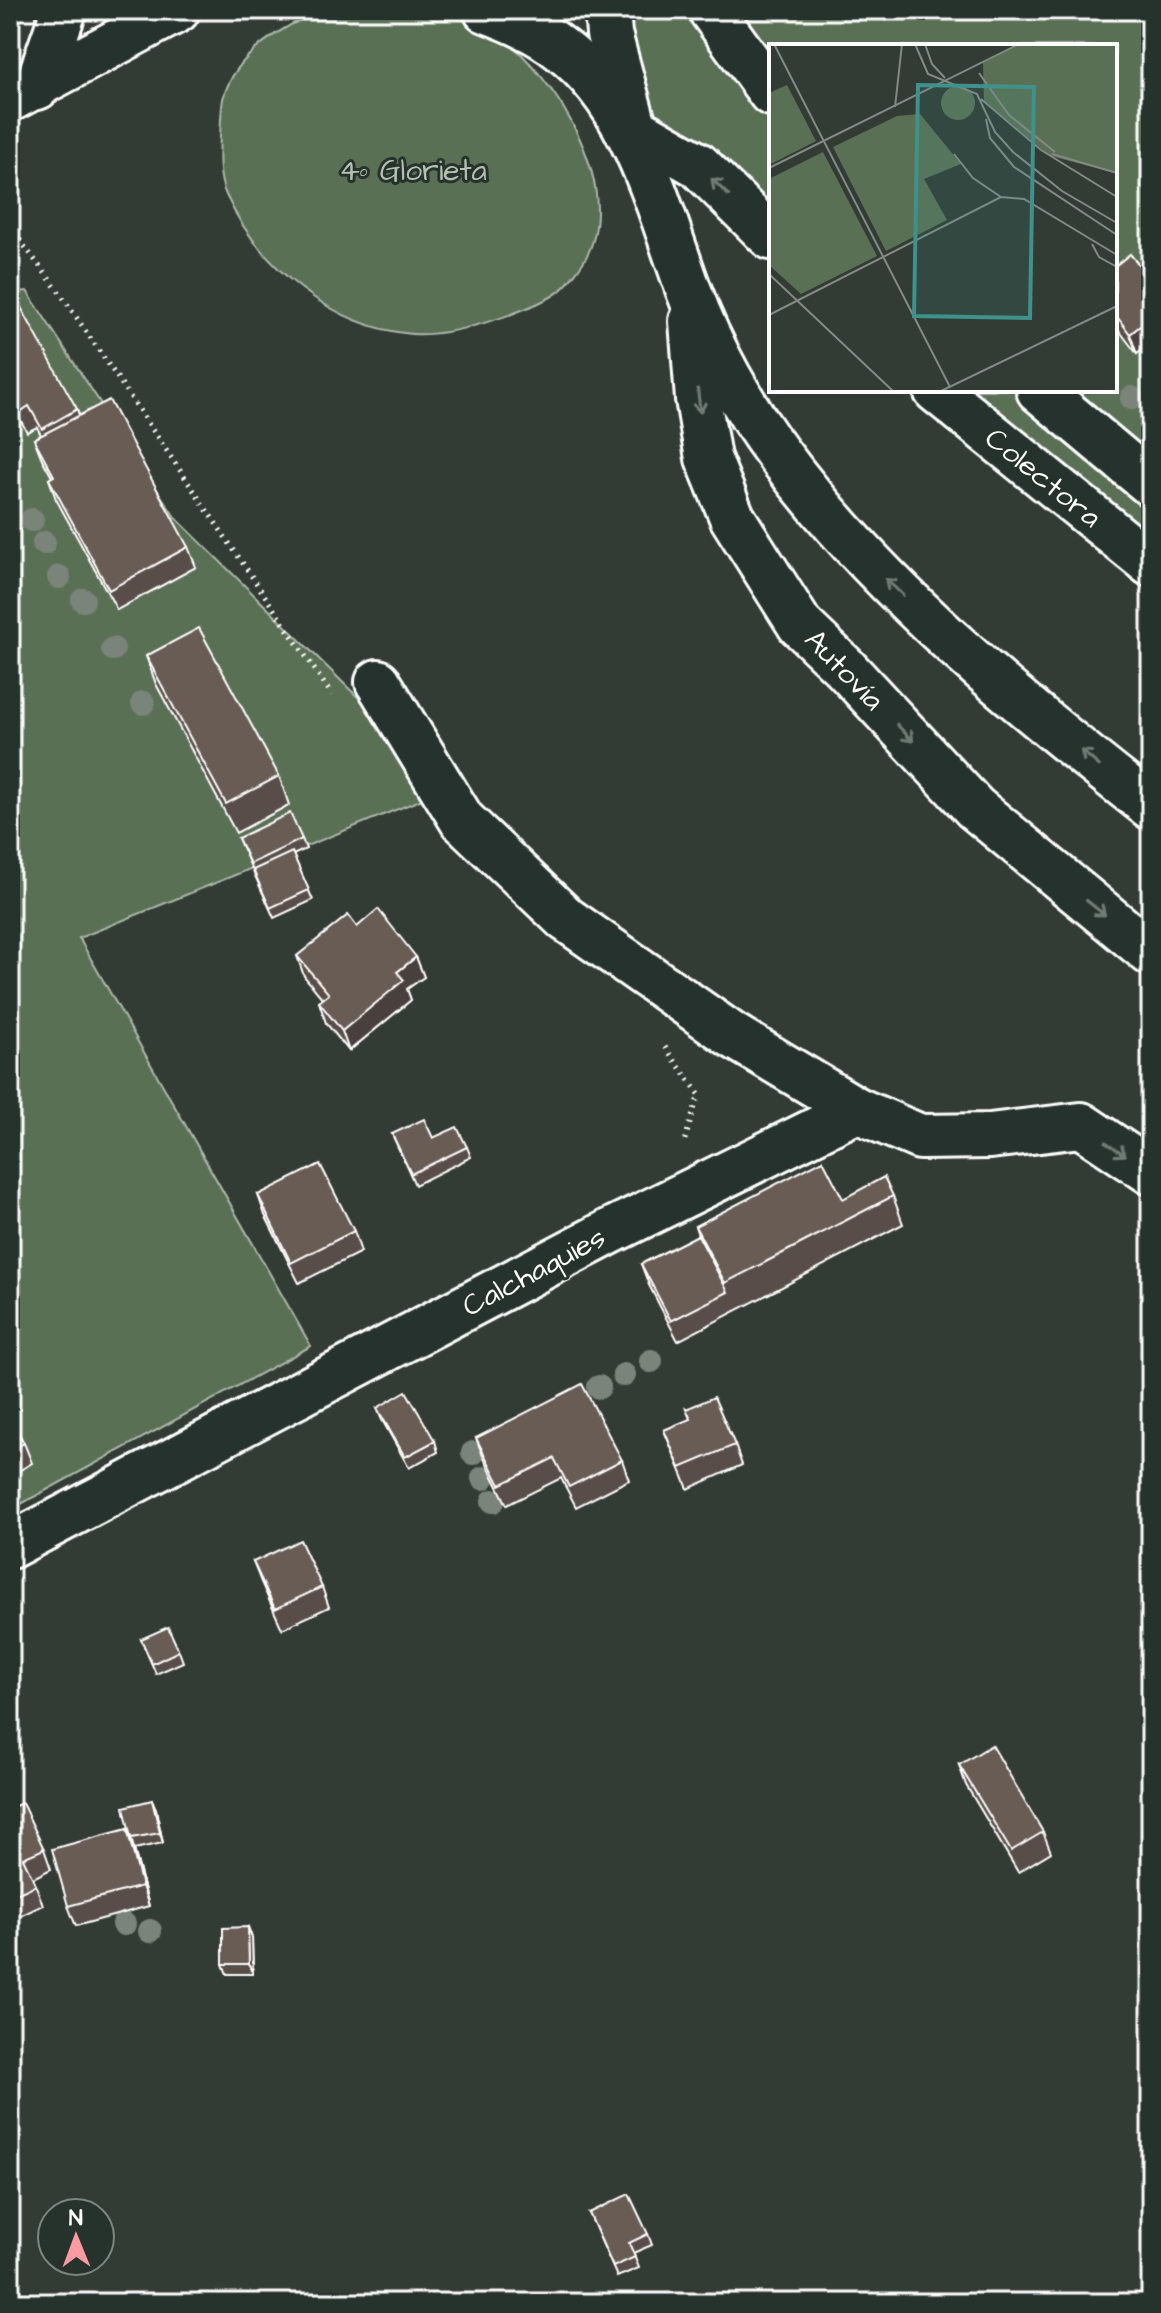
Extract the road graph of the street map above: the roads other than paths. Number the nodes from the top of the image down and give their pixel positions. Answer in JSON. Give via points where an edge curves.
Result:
{"nodes":[{"id":1,"x":64,"y":10,"type":"edge"},
{"id":2,"x":177,"y":10,"type":"edge"},
{"id":3,"x":486,"y":10,"type":"edge"},
{"id":4,"x":607,"y":10,"type":"edge"},
{"id":5,"x":711,"y":10,"type":"edge"},
{"id":6,"x":769,"y":90,"type":"edge"},
{"id":7,"x":23,"y":93,"type":"edge"},
{"id":8,"x":648,"y":147,"type":"junction"},
{"id":9,"x":769,"y":235,"type":"edge"},
{"id":10,"x":690,"y":295,"type":"junction"},
{"id":11,"x":938,"y":392,"type":"edge"},
{"id":12,"x":1041,"y":392,"type":"edge"},
{"id":13,"x":1151,"y":484,"type":"edge"},
{"id":14,"x":1151,"y":564,"type":"edge"},
{"id":15,"x":378,"y":682,"type":"dead end"},
{"id":16,"x":1151,"y":807,"type":"edge"},
{"id":17,"x":1151,"y":953,"type":"edge"},
{"id":18,"x":857,"y":1110,"type":"junction"},
{"id":19,"x":1151,"y":1172,"type":"edge"},
{"id":20,"x":10,"y":1546,"type":"edge"}],
"edges":[{"from":1,"to":7,"type":"street"},
{"from":2,"to":7,"type":"street"},
{"from":3,"to":8,"type":"street","name":"Autovía","via":[[562,49]]},
{"from":4,"to":8,"type":"street","name":"Autovía","via":[[609,34]]},
{"from":5,"to":6,"type":"street"},
{"from":9,"to":8,"type":"street","one_way":true,"via":[[698,165]]},
{"from":8,"to":10,"type":"street","name":"Autovía"},
{"from":16,"to":10,"type":"street","name":"Autovía","one_way":true,"via":[[969,656],[875,569],[777,452],[724,367]]},
{"from":10,"to":17,"type":"street","name":"Autovía","one_way":true,"via":[[708,458],[732,517],[800,625],[975,808]]},
{"from":11,"to":14,"type":"street","name":"Colectora"},
{"from":12,"to":13,"type":"street"},
{"from":15,"to":18,"type":"street","via":[[462,820],[566,919],[732,1035]]},
{"from":18,"to":19,"type":"street","one_way":true,"via":[[920,1137],[990,1136],[1081,1125]]},
{"from":18,"to":20,"type":"street","name":"Calchaquies","via":[[611,1231]]}]}
